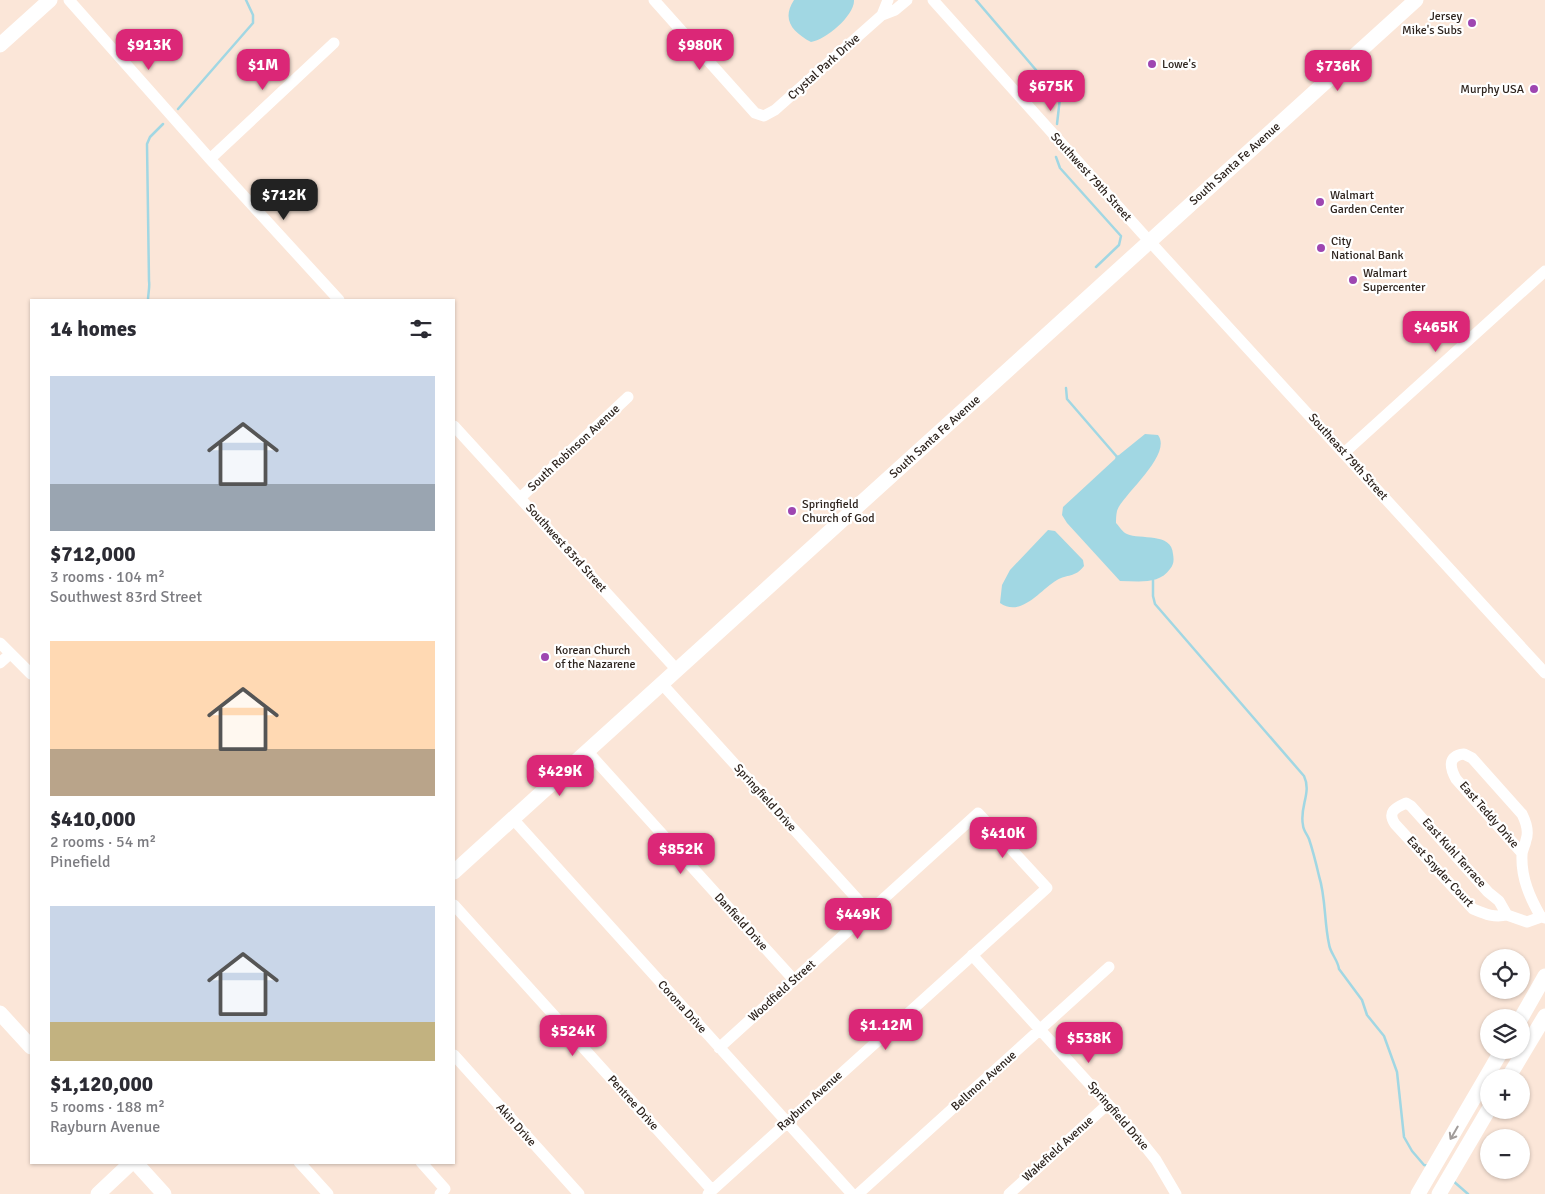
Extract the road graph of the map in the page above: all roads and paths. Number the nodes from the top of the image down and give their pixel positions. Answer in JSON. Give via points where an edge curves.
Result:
{"nodes":[{"id":1,"x":50,"y":0,"type":"edge"},
{"id":2,"x":69,"y":0,"type":"edge"},
{"id":3,"x":654,"y":0,"type":"edge"},
{"id":4,"x":888,"y":0,"type":"edge"},
{"id":5,"x":907,"y":0,"type":"edge"},
{"id":6,"x":933,"y":0,"type":"edge"},
{"id":7,"x":1416,"y":0,"type":"edge"},
{"id":8,"x":882,"y":15,"type":"junction"},
{"id":9,"x":334,"y":43,"type":"dead end"},
{"id":10,"x":0,"y":45,"type":"edge"},
{"id":11,"x":210,"y":159,"type":"junction"},
{"id":12,"x":1150,"y":242,"type":"junction"},
{"id":13,"x":1545,"y":271,"type":"edge"},
{"id":14,"x":338,"y":299,"type":"edge"},
{"id":15,"x":628,"y":397,"type":"dead end"},
{"id":16,"x":455,"y":427,"type":"edge"},
{"id":17,"x":1344,"y":453,"type":"junction"},
{"id":18,"x":520,"y":498,"type":"junction"},
{"id":19,"x":0,"y":643,"type":"edge"},
{"id":20,"x":10,"y":654,"type":"junction"},
{"id":21,"x":0,"y":663,"type":"edge"},
{"id":22,"x":677,"y":670,"type":"junction"},
{"id":23,"x":30,"y":673,"type":"edge"},
{"id":24,"x":1545,"y":673,"type":"edge"},
{"id":25,"x":662,"y":684,"type":"junction"},
{"id":26,"x":588,"y":752,"type":"junction"},
{"id":27,"x":1395,"y":808,"type":"joint"},
{"id":28,"x":513,"y":819,"type":"junction"},
{"id":29,"x":1522,"y":853,"type":"junction"},
{"id":30,"x":455,"y":871,"type":"edge"},
{"id":31,"x":1046,"y":888,"type":"joint"},
{"id":32,"x":455,"y":906,"type":"edge"},
{"id":33,"x":869,"y":912,"type":"junction"},
{"id":34,"x":1507,"y":915,"type":"junction"},
{"id":35,"x":1543,"y":918,"type":"edge"},
{"id":36,"x":972,"y":955,"type":"junction"},
{"id":37,"x":1109,"y":967,"type":"dead end"},
{"id":38,"x":1545,"y":976,"type":"edge"},
{"id":39,"x":794,"y":980,"type":"junction"},
{"id":40,"x":1526,"y":1009,"type":"edge"},
{"id":41,"x":0,"y":1013,"type":"edge"},
{"id":42,"x":1545,"y":1016,"type":"edge"},
{"id":43,"x":1041,"y":1030,"type":"junction"},
{"id":44,"x":30,"y":1046,"type":"edge"},
{"id":45,"x":720,"y":1048,"type":"junction"},
{"id":46,"x":455,"y":1056,"type":"edge"},
{"id":47,"x":1513,"y":1069,"type":"edge"},
{"id":48,"x":1480,"y":1099,"type":"edge"},
{"id":49,"x":1108,"y":1104,"type":"junction"},
{"id":50,"x":1483,"y":1119,"type":"edge"},
{"id":51,"x":787,"y":1122,"type":"junction"},
{"id":52,"x":132,"y":1164,"type":"edge"},
{"id":53,"x":136,"y":1164,"type":"edge"},
{"id":54,"x":301,"y":1164,"type":"edge"},
{"id":55,"x":422,"y":1164,"type":"edge"},
{"id":56,"x":442,"y":1192,"type":"edge"},
{"id":57,"x":710,"y":1192,"type":"edge"},
{"id":58,"x":98,"y":1194,"type":"edge"},
{"id":59,"x":164,"y":1194,"type":"edge"},
{"id":60,"x":328,"y":1194,"type":"edge"},
{"id":61,"x":579,"y":1194,"type":"edge"},
{"id":62,"x":852,"y":1194,"type":"edge"},
{"id":63,"x":858,"y":1194,"type":"edge"},
{"id":64,"x":1009,"y":1194,"type":"edge"},
{"id":65,"x":1176,"y":1194,"type":"edge"},
{"id":66,"x":1418,"y":1194,"type":"edge"},
{"id":67,"x":1439,"y":1194,"type":"edge"}],
"edges":[{"from":1,"to":10,"type":"main road"},
{"from":2,"to":11,"type":"street"},
{"from":3,"to":8,"type":"street","name":"Crystal Park Drive","via":[[756,113],[764,116],[775,110]]},
{"from":4,"to":8,"type":"street","name":"Crystal Park Drive"},
{"from":5,"to":8,"type":"street","name":"Crystal Park Drive"},
{"from":6,"to":12,"type":"street","name":"Southwest 79th Street"},
{"from":7,"to":12,"type":"main road","name":"South Santa Fe Avenue"},
{"from":9,"to":11,"type":"street"},
{"from":11,"to":14,"type":"street"},
{"from":12,"to":17,"type":"street","name":"Southeast 79th Street"},
{"from":12,"to":22,"type":"main road","name":"South Santa Fe Avenue"},
{"from":13,"to":17,"type":"street"},
{"from":15,"to":18,"type":"street","name":"South Robinson Avenue"},
{"from":16,"to":18,"type":"street","name":"Southwest 83rd Street"},
{"from":17,"to":24,"type":"street","name":"Southeast 79th Street"},
{"from":18,"to":22,"type":"street","name":"Southwest 83rd Street"},
{"from":19,"to":20,"type":"street"},
{"from":20,"to":21,"type":"street"},
{"from":20,"to":23,"type":"street"},
{"from":22,"to":25,"type":"main road","name":"South Santa Fe Avenue"},
{"from":25,"to":26,"type":"main road","name":"South Santa Fe Avenue"},
{"from":25,"to":33,"type":"street","name":"Springfield Drive"},
{"from":26,"to":28,"type":"main road","name":"South Santa Fe Avenue"},
{"from":26,"to":39,"type":"street","name":"Danfield Drive"},
{"from":27,"to":34,"type":"street","name":"East Kuhl Terrace","via":[[1406,803],[1411,806],[1499,901]]},
{"from":27,"to":34,"type":"street","name":"East Snyder Court","via":[[1391,816],[1395,824],[1473,909],[1498,917]]},
{"from":28,"to":30,"type":"main road","name":"South Santa Fe Avenue"},
{"from":28,"to":45,"type":"street","name":"Corona Drive"},
{"from":29,"to":29,"type":"street","name":"East Teddy Drive","via":[[1527,840],[1522,814],[1472,758],[1464,754],[1455,757],[1451,768],[1456,778]]},
{"from":29,"to":35,"type":"street","via":[[1524,878],[1533,904]]},
{"from":31,"to":33,"type":"street","name":"Woodfield Street","via":[[978,813]]},
{"from":31,"to":36,"type":"street","name":"Rayburn Avenue"},
{"from":32,"to":57,"type":"street","name":"Pentree Drive"},
{"from":33,"to":39,"type":"street","name":"Woodfield Street"},
{"from":34,"to":35,"type":"street","via":[[1527,922]]},
{"from":36,"to":43,"type":"street","name":"Springfield Drive"},
{"from":36,"to":51,"type":"street","name":"Rayburn Avenue"},
{"from":37,"to":43,"type":"street","name":"Bellmon Avenue"},
{"from":38,"to":40,"type":"main road"},
{"from":39,"to":45,"type":"street","name":"Woodfield Street"},
{"from":41,"to":44,"type":"main road"},
{"from":42,"to":47,"type":"main road"},
{"from":43,"to":49,"type":"street","name":"Springfield Drive"},
{"from":43,"to":63,"type":"street","name":"Bellmon Avenue"},
{"from":45,"to":51,"type":"street","name":"Corona Drive"},
{"from":46,"to":61,"type":"street","name":"Akin Drive"},
{"from":48,"to":66,"type":"main road","one_way":true},
{"from":49,"to":64,"type":"street","name":"Wakefield Avenue"},
{"from":49,"to":65,"type":"street","name":"Springfield Drive","via":[[1151,1154]]},
{"from":50,"to":67,"type":"main road"},
{"from":51,"to":57,"type":"street","name":"Rayburn Avenue"},
{"from":51,"to":62,"type":"street","name":"Corona Drive"},
{"from":52,"to":58,"type":"main road"},
{"from":53,"to":59,"type":"main road"},
{"from":54,"to":60,"type":"street"},
{"from":55,"to":56,"type":"street"}]}
